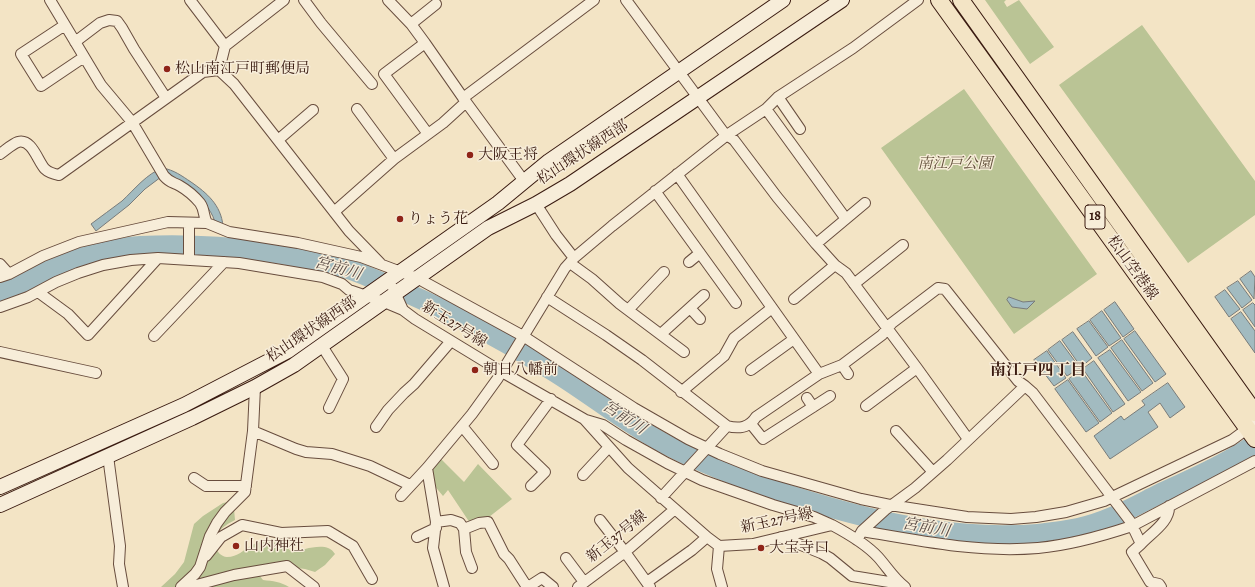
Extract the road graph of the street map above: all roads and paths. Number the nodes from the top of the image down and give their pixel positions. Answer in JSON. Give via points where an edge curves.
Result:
{"nodes":[{"id":1,"x":50,"y":0,"type":"edge"},
{"id":2,"x":190,"y":0,"type":"edge"},
{"id":3,"x":284,"y":0,"type":"edge"},
{"id":4,"x":304,"y":0,"type":"edge"},
{"id":5,"x":388,"y":0,"type":"edge"},
{"id":6,"x":626,"y":0,"type":"edge"},
{"id":7,"x":783,"y":0,"type":"edge"},
{"id":8,"x":842,"y":0,"type":"edge"},
{"id":9,"x":918,"y":0,"type":"edge"},
{"id":10,"x":939,"y":0,"type":"edge"},
{"id":11,"x":961,"y":0,"type":"edge"},
{"id":12,"x":590,"y":1,"type":"edge"},
{"id":13,"x":436,"y":4,"type":"dead end"},
{"id":14,"x":411,"y":24,"type":"junction"},
{"id":15,"x":65,"y":25,"type":"junction"},
{"id":16,"x":75,"y":42,"type":"junction"},
{"id":17,"x":425,"y":43,"type":"junction"},
{"id":18,"x":225,"y":46,"type":"junction"},
{"id":19,"x":84,"y":57,"type":"junction"},
{"id":20,"x":219,"y":70,"type":"junction"},
{"id":21,"x":679,"y":73,"type":"junction"},
{"id":22,"x":372,"y":84,"type":"dead end"},
{"id":23,"x":697,"y":97,"type":"junction"},
{"id":24,"x":778,"y":97,"type":"junction"},
{"id":25,"x":166,"y":98,"type":"junction"},
{"id":26,"x":464,"y":100,"type":"junction"},
{"id":27,"x":357,"y":109,"type":"dead end"},
{"id":28,"x":766,"y":109,"type":"junction"},
{"id":29,"x":313,"y":110,"type":"dead end"},
{"id":30,"x":132,"y":122,"type":"junction"},
{"id":31,"x":800,"y":129,"type":"dead end"},
{"id":32,"x":428,"y":134,"type":"junction"},
{"id":33,"x":727,"y":135,"type":"junction"},
{"id":34,"x":278,"y":140,"type":"junction"},
{"id":35,"x":0,"y":154,"type":"edge"},
{"id":36,"x":394,"y":159,"type":"junction"},
{"id":37,"x":677,"y":174,"type":"junction"},
{"id":38,"x":524,"y":181,"type":"junction"},
{"id":39,"x":655,"y":191,"type":"junction"},
{"id":40,"x":866,"y":203,"type":"dead end"},
{"id":41,"x":536,"y":204,"type":"junction"},
{"id":42,"x":334,"y":212,"type":"junction"},
{"id":43,"x":846,"y":220,"type":"junction"},
{"id":44,"x":189,"y":223,"type":"junction"},
{"id":45,"x":207,"y":223,"type":"junction"},
{"id":46,"x":816,"y":244,"type":"junction"},
{"id":47,"x":903,"y":245,"type":"dead end"},
{"id":48,"x":700,"y":253,"type":"junction"},
{"id":49,"x":158,"y":258,"type":"junction"},
{"id":50,"x":189,"y":258,"type":"junction"},
{"id":51,"x":572,"y":260,"type":"junction"},
{"id":52,"x":224,"y":262,"type":"junction"},
{"id":53,"x":689,"y":262,"type":"dead end"},
{"id":54,"x":0,"y":264,"type":"edge"},
{"id":55,"x":835,"y":265,"type":"junction"},
{"id":56,"x":664,"y":272,"type":"dead end"},
{"id":57,"x":390,"y":273,"type":"junction"},
{"id":58,"x":5,"y":275,"type":"edge"},
{"id":59,"x":414,"y":281,"type":"junction"},
{"id":60,"x":854,"y":284,"type":"junction"},
{"id":61,"x":38,"y":292,"type":"junction"},
{"id":62,"x":369,"y":294,"type":"junction"},
{"id":63,"x":704,"y":295,"type":"dead end"},
{"id":64,"x":547,"y":297,"type":"junction"},
{"id":65,"x":794,"y":299,"type":"dead end"},
{"id":66,"x":394,"y":301,"type":"junction"},
{"id":67,"x":736,"y":303,"type":"dead end"},
{"id":68,"x":0,"y":307,"type":"edge"},
{"id":69,"x":690,"y":308,"type":"junction"},
{"id":70,"x":772,"y":308,"type":"junction"},
{"id":71,"x":629,"y":309,"type":"junction"},
{"id":72,"x":700,"y":318,"type":"dead end"},
{"id":73,"x":887,"y":329,"type":"junction"},
{"id":74,"x":661,"y":334,"type":"junction"},
{"id":75,"x":154,"y":336,"type":"dead end"},
{"id":76,"x":522,"y":338,"type":"junction"},
{"id":77,"x":794,"y":339,"type":"junction"},
{"id":78,"x":451,"y":341,"type":"junction"},
{"id":79,"x":322,"y":346,"type":"junction"},
{"id":80,"x":0,"y":352,"type":"edge"},
{"id":81,"x":684,"y":352,"type":"dead end"},
{"id":82,"x":842,"y":365,"type":"junction"},
{"id":83,"x":917,"y":368,"type":"junction"},
{"id":84,"x":751,"y":370,"type":"dead end"},
{"id":85,"x":502,"y":372,"type":"junction"},
{"id":86,"x":96,"y":373,"type":"dead end"},
{"id":87,"x":819,"y":374,"type":"junction"},
{"id":88,"x":848,"y":374,"type":"dead end"},
{"id":89,"x":1025,"y":386,"type":"junction"},
{"id":90,"x":255,"y":387,"type":"junction"},
{"id":91,"x":681,"y":392,"type":"junction"},
{"id":92,"x":830,"y":396,"type":"dead end"},
{"id":93,"x":807,"y":398,"type":"dead end"},
{"id":94,"x":551,"y":399,"type":"junction"},
{"id":95,"x":866,"y":406,"type":"dead end"},
{"id":96,"x":813,"y":407,"type":"junction"},
{"id":97,"x":328,"y":408,"type":"dead end"},
{"id":98,"x":1255,"y":413,"type":"edge"},
{"id":99,"x":584,"y":419,"type":"junction"},
{"id":100,"x":751,"y":424,"type":"junction"},
{"id":101,"x":462,"y":426,"type":"junction"},
{"id":102,"x":727,"y":426,"type":"junction"},
{"id":103,"x":376,"y":428,"type":"dead end"},
{"id":104,"x":252,"y":431,"type":"junction"},
{"id":105,"x":896,"y":431,"type":"dead end"},
{"id":106,"x":1252,"y":431,"type":"edge"},
{"id":107,"x":968,"y":439,"type":"junction"},
{"id":108,"x":609,"y":447,"type":"junction"},
{"id":109,"x":706,"y":450,"type":"junction"},
{"id":110,"x":108,"y":456,"type":"junction"},
{"id":111,"x":1255,"y":461,"type":"edge"},
{"id":112,"x":493,"y":464,"type":"dead end"},
{"id":113,"x":426,"y":468,"type":"junction"},
{"id":114,"x":687,"y":470,"type":"junction"},
{"id":115,"x":933,"y":472,"type":"junction"},
{"id":116,"x":583,"y":475,"type":"dead end"},
{"id":117,"x":194,"y":478,"type":"dead end"},
{"id":118,"x":410,"y":485,"type":"junction"},
{"id":119,"x":246,"y":486,"type":"junction"},
{"id":120,"x":531,"y":486,"type":"dead end"},
{"id":121,"x":0,"y":487,"type":"edge"},
{"id":122,"x":401,"y":496,"type":"dead end"},
{"id":123,"x":661,"y":498,"type":"junction"},
{"id":124,"x":1115,"y":501,"type":"junction"},
{"id":125,"x":0,"y":505,"type":"edge"},
{"id":126,"x":1169,"y":506,"type":"junction"},
{"id":127,"x":888,"y":507,"type":"junction"},
{"id":128,"x":675,"y":509,"type":"junction"},
{"id":129,"x":600,"y":520,"type":"dead end"},
{"id":130,"x":1131,"y":524,"type":"junction"},
{"id":131,"x":436,"y":525,"type":"junction"},
{"id":132,"x":832,"y":525,"type":"junction"},
{"id":133,"x":464,"y":529,"type":"junction"},
{"id":134,"x":862,"y":532,"type":"junction"},
{"id":135,"x":417,"y":536,"type":"dead end"},
{"id":136,"x":707,"y":537,"type":"junction"},
{"id":137,"x":781,"y":537,"type":"junction"},
{"id":138,"x":857,"y":540,"type":"junction"},
{"id":139,"x":1141,"y":544,"type":"junction"},
{"id":140,"x":719,"y":546,"type":"junction"},
{"id":141,"x":625,"y":552,"type":"junction"},
{"id":142,"x":204,"y":558,"type":"junction"},
{"id":143,"x":566,"y":558,"type":"dead end"},
{"id":144,"x":472,"y":568,"type":"dead end"},
{"id":145,"x":372,"y":579,"type":"dead end"},
{"id":146,"x":581,"y":585,"type":"edge"},
{"id":147,"x":648,"y":585,"type":"edge"},
{"id":148,"x":903,"y":586,"type":"edge"},
{"id":149,"x":123,"y":587,"type":"edge"},
{"id":150,"x":182,"y":587,"type":"edge"},
{"id":151,"x":189,"y":587,"type":"edge"},
{"id":152,"x":314,"y":587,"type":"edge"},
{"id":153,"x":444,"y":587,"type":"edge"},
{"id":154,"x":528,"y":587,"type":"edge"},
{"id":155,"x":553,"y":587,"type":"edge"},
{"id":156,"x":722,"y":587,"type":"edge"},
{"id":157,"x":1161,"y":587,"type":"edge"}],
"edges":[{"from":1,"to":15,"type":"street"},
{"from":2,"to":18,"type":"street"},
{"from":3,"to":18,"type":"street"},
{"from":4,"to":22,"type":"street"},
{"from":5,"to":14,"type":"street"},
{"from":6,"to":21,"type":"street"},
{"from":7,"to":21,"type":"street","name":"松山環状線西部"},
{"from":8,"to":23,"type":"street","name":"松山環状線西部"},
{"from":9,"to":24,"type":"street","via":[[853,48]]},
{"from":10,"to":106,"type":"main road","name":"松山空港線","number":"18"},
{"from":11,"to":98,"type":"main road","name":"松山空港線","number":"18"},
{"from":12,"to":26,"type":"street"},
{"from":13,"to":14,"type":"street"},
{"from":14,"to":17,"type":"street"},
{"from":15,"to":16,"type":"street"},
{"from":15,"to":19,"type":"street","via":[[21,54],[41,86]]},
{"from":16,"to":19,"type":"street"},
{"from":16,"to":25,"type":"street","via":[[100,23],[117,21]]},
{"from":17,"to":26,"type":"street"},
{"from":17,"to":32,"type":"street","via":[[384,74]]},
{"from":18,"to":20,"type":"street"},
{"from":19,"to":30,"type":"street","via":[[101,85]]},
{"from":20,"to":25,"type":"street","via":[[203,72]]},
{"from":20,"to":34,"type":"street","via":[[234,84]]},
{"from":21,"to":23,"type":"street"},
{"from":21,"to":38,"type":"street","name":"松山環状線西部","via":[[624,108]]},
{"from":23,"to":33,"type":"street"},
{"from":23,"to":41,"type":"street","name":"松山環状線西部"},
{"from":24,"to":28,"type":"street"},
{"from":24,"to":31,"type":"street"},
{"from":25,"to":30,"type":"street"},
{"from":26,"to":32,"type":"street","via":[[443,123]]},
{"from":26,"to":38,"type":"street"},
{"from":27,"to":36,"type":"street"},
{"from":28,"to":33,"type":"street"},
{"from":28,"to":43,"type":"street"},
{"from":29,"to":34,"type":"street"},
{"from":30,"to":35,"type":"street","via":[[59,175],[45,170],[32,149],[24,142],[14,143]]},
{"from":30,"to":45,"type":"street","via":[[162,172],[171,183],[180,186],[195,198],[204,210]]},
{"from":32,"to":36,"type":"street"},
{"from":33,"to":37,"type":"street"},
{"from":33,"to":46,"type":"street","via":[[734,140]]},
{"from":34,"to":42,"type":"street"},
{"from":36,"to":42,"type":"street"},
{"from":37,"to":39,"type":"street"},
{"from":37,"to":70,"type":"street"},
{"from":38,"to":57,"type":"street","name":"松山環状線西部","via":[[492,207]]},
{"from":39,"to":48,"type":"street"},
{"from":39,"to":51,"type":"street"},
{"from":40,"to":43,"type":"street"},
{"from":41,"to":51,"type":"street"},
{"from":41,"to":59,"type":"street","name":"松山環状線西部","via":[[488,228]]},
{"from":42,"to":57,"type":"street"},
{"from":43,"to":46,"type":"street"},
{"from":44,"to":45,"type":"street"},
{"from":44,"to":50,"type":"street"},
{"from":44,"to":58,"type":"street","via":[[168,222],[79,242]]},
{"from":45,"to":57,"type":"street","via":[[230,232],[361,257]]},
{"from":46,"to":55,"type":"street"},
{"from":47,"to":60,"type":"street"},
{"from":48,"to":53,"type":"street"},
{"from":48,"to":67,"type":"street"},
{"from":49,"to":50,"type":"street"},
{"from":49,"to":61,"type":"street","via":[[103,265],[78,273]]},
{"from":49,"to":61,"type":"street","via":[[88,335],[68,314]]},
{"from":50,"to":52,"type":"street"},
{"from":51,"to":64,"type":"street"},
{"from":51,"to":71,"type":"street"},
{"from":52,"to":62,"type":"street","via":[[323,277],[342,284],[349,290]]},
{"from":52,"to":75,"type":"street"},
{"from":54,"to":58,"type":"street"},
{"from":55,"to":60,"type":"street","via":[[846,273]]},
{"from":55,"to":65,"type":"street"},
{"from":56,"to":71,"type":"street"},
{"from":57,"to":59,"type":"street"},
{"from":57,"to":62,"type":"street","name":"松山環状線西部"},
{"from":57,"to":66,"type":"street"},
{"from":59,"to":66,"type":"street","name":"松山環状線西部"},
{"from":59,"to":76,"type":"street"},
{"from":60,"to":73,"type":"street"},
{"from":61,"to":68,"type":"street"},
{"from":62,"to":66,"type":"street"},
{"from":62,"to":121,"type":"street","name":"松山環状線西部","via":[[285,353],[184,405]]},
{"from":63,"to":69,"type":"street"},
{"from":64,"to":76,"type":"street"},
{"from":64,"to":91,"type":"street","via":[[618,344]]},
{"from":66,"to":78,"type":"street","name":"新玉27号線","via":[[421,323]]},
{"from":66,"to":79,"type":"street","name":"松山環状線西部"},
{"from":69,"to":72,"type":"street"},
{"from":69,"to":74,"type":"street"},
{"from":70,"to":77,"type":"street"},
{"from":70,"to":91,"type":"street","via":[[734,338],[724,356]]},
{"from":71,"to":74,"type":"street"},
{"from":73,"to":82,"type":"street"},
{"from":73,"to":83,"type":"street"},
{"from":73,"to":89,"type":"street","via":[[938,288],[945,289],[1018,381]]},
{"from":74,"to":81,"type":"street"},
{"from":76,"to":85,"type":"street"},
{"from":76,"to":109,"type":"street"},
{"from":77,"to":84,"type":"street"},
{"from":77,"to":87,"type":"street"},
{"from":78,"to":85,"type":"street","name":"新玉27号線"},
{"from":78,"to":103,"type":"street","via":[[388,410]]},
{"from":79,"to":90,"type":"street","name":"松山環状線西部"},
{"from":79,"to":97,"type":"street","via":[[344,380]]},
{"from":80,"to":86,"type":"street"},
{"from":82,"to":87,"type":"street"},
{"from":82,"to":88,"type":"street"},
{"from":83,"to":95,"type":"street"},
{"from":83,"to":107,"type":"street"},
{"from":85,"to":94,"type":"street","name":"新玉27号線"},
{"from":85,"to":101,"type":"street"},
{"from":87,"to":100,"type":"street","via":[[756,417]]},
{"from":89,"to":107,"type":"street"},
{"from":89,"to":124,"type":"street"},
{"from":90,"to":104,"type":"street"},
{"from":90,"to":110,"type":"street","name":"松山環状線西部"},
{"from":91,"to":102,"type":"street"},
{"from":92,"to":96,"type":"street"},
{"from":93,"to":96,"type":"street"},
{"from":94,"to":99,"type":"street","name":"新玉27号線"},
{"from":94,"to":120,"type":"street","via":[[517,445],[545,472]]},
{"from":96,"to":100,"type":"street","via":[[763,439]]},
{"from":99,"to":108,"type":"street","name":"新玉27号線"},
{"from":99,"to":114,"type":"street","via":[[603,425],[660,459]]},
{"from":100,"to":102,"type":"street","via":[[741,427]]},
{"from":101,"to":112,"type":"street"},
{"from":101,"to":113,"type":"street"},
{"from":102,"to":109,"type":"street"},
{"from":104,"to":118,"type":"street","via":[[306,452],[332,454],[370,466]]},
{"from":104,"to":119,"type":"street"},
{"from":105,"to":115,"type":"street"},
{"from":106,"to":124,"type":"street"},
{"from":107,"to":115,"type":"street"},
{"from":108,"to":116,"type":"street"},
{"from":108,"to":123,"type":"street","name":"新玉27号線"},
{"from":109,"to":114,"type":"street"},
{"from":109,"to":127,"type":"street","via":[[775,475]]},
{"from":110,"to":125,"type":"street","name":"松山環状線西部"},
{"from":110,"to":149,"type":"street"},
{"from":111,"to":126,"type":"street"},
{"from":113,"to":118,"type":"street"},
{"from":113,"to":131,"type":"street"},
{"from":114,"to":123,"type":"street"},
{"from":114,"to":132,"type":"street","via":[[702,480]]},
{"from":115,"to":127,"type":"street"},
{"from":117,"to":119,"type":"street","via":[[206,486]]},
{"from":118,"to":122,"type":"street"},
{"from":119,"to":142,"type":"street","via":[[245,492],[217,523],[210,536]]},
{"from":123,"to":128,"type":"street","name":"新玉27号線"},
{"from":124,"to":127,"type":"street","via":[[1104,501],[1060,514],[1011,519]]},
{"from":124,"to":130,"type":"street"},
{"from":126,"to":130,"type":"street"},
{"from":126,"to":139,"type":"street","via":[[1170,511],[1165,520]]},
{"from":127,"to":134,"type":"street"},
{"from":128,"to":136,"type":"street","name":"新玉27号線"},
{"from":128,"to":141,"type":"street","name":"新玉37号線"},
{"from":129,"to":141,"type":"street"},
{"from":130,"to":134,"type":"street","via":[[1113,532],[1054,546],[995,549]]},
{"from":130,"to":139,"type":"street"},
{"from":131,"to":133,"type":"street","via":[[451,520],[460,523]]},
{"from":131,"to":135,"type":"street"},
{"from":131,"to":153,"type":"street","via":[[433,548]]},
{"from":132,"to":137,"type":"street","name":"新玉27号線"},
{"from":132,"to":138,"type":"street","name":"新玉27号線"},
{"from":133,"to":144,"type":"street","via":[[466,552]]},
{"from":133,"to":154,"type":"street","via":[[488,522],[504,554]]},
{"from":134,"to":138,"type":"street"},
{"from":136,"to":140,"type":"street","name":"新玉27号線"},
{"from":136,"to":147,"type":"street"},
{"from":137,"to":140,"type":"street","name":"新玉27号線","via":[[753,544]]},
{"from":137,"to":148,"type":"street","via":[[822,553],[852,576]]},
{"from":138,"to":148,"type":"street","name":"新玉27号線","via":[[877,556]]},
{"from":139,"to":157,"type":"street","via":[[1132,552],[1150,582]]},
{"from":140,"to":156,"type":"street","via":[[717,569]]},
{"from":141,"to":146,"type":"street","name":"新玉37号線"},
{"from":141,"to":147,"type":"street"},
{"from":142,"to":145,"type":"street","via":[[221,538],[242,525],[281,533],[328,531],[353,546]]},
{"from":142,"to":150,"type":"street","via":[[195,574]]},
{"from":143,"to":146,"type":"street"},
{"from":151,"to":152,"type":"street","via":[[234,574],[287,566]]},
{"from":154,"to":155,"type":"street","via":[[542,578]]}]}
